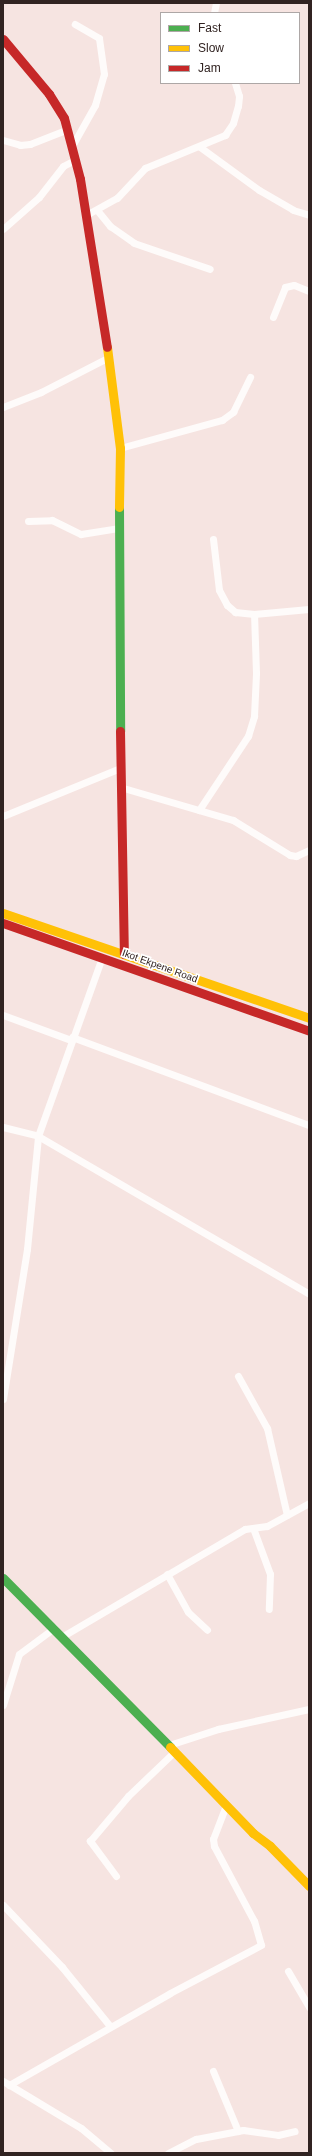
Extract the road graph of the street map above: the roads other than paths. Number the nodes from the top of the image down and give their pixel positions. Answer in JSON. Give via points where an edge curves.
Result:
{"nodes":[{"id":1,"x":75,"y":24,"type":"dead end"},
{"id":2,"x":3,"y":39,"type":"edge"},
{"id":3,"x":235,"y":84,"type":"edge"},
{"id":4,"x":68,"y":130,"type":"junction"},
{"id":5,"x":3,"y":140,"type":"edge"},
{"id":6,"x":72,"y":146,"type":"junction"},
{"id":7,"x":200,"y":147,"type":"junction"},
{"id":8,"x":76,"y":160,"type":"junction"},
{"id":9,"x":97,"y":210,"type":"junction"},
{"id":10,"x":86,"y":215,"type":"junction"},
{"id":11,"x":309,"y":215,"type":"edge"},
{"id":12,"x":3,"y":229,"type":"edge"},
{"id":13,"x":210,"y":269,"type":"dead end"},
{"id":14,"x":309,"y":291,"type":"edge"},
{"id":15,"x":273,"y":317,"type":"dead end"},
{"id":16,"x":109,"y":357,"type":"junction"},
{"id":17,"x":250,"y":377,"type":"dead end"},
{"id":18,"x":3,"y":407,"type":"edge"},
{"id":19,"x":120,"y":448,"type":"junction"},
{"id":20,"x":28,"y":521,"type":"dead end"},
{"id":21,"x":120,"y":528,"type":"junction"},
{"id":22,"x":213,"y":539,"type":"dead end"},
{"id":23,"x":309,"y":609,"type":"edge"},
{"id":24,"x":254,"y":614,"type":"junction"},
{"id":25,"x":120,"y":768,"type":"junction"},
{"id":26,"x":120,"y":787,"type":"junction"},
{"id":27,"x":199,"y":810,"type":"junction"},
{"id":28,"x":3,"y":816,"type":"edge"},
{"id":29,"x":309,"y":850,"type":"edge"},
{"id":30,"x":3,"y":913,"type":"edge"},
{"id":31,"x":3,"y":923,"type":"edge"},
{"id":32,"x":124,"y":954,"type":"junction"},
{"id":33,"x":102,"y":957,"type":"junction"},
{"id":34,"x":3,"y":1015,"type":"edge"},
{"id":35,"x":309,"y":1018,"type":"edge"},
{"id":36,"x":309,"y":1031,"type":"edge"},
{"id":37,"x":71,"y":1038,"type":"junction"},
{"id":38,"x":309,"y":1125,"type":"edge"},
{"id":39,"x":3,"y":1127,"type":"edge"},
{"id":40,"x":38,"y":1136,"type":"junction"},
{"id":41,"x":309,"y":1294,"type":"edge"},
{"id":42,"x":238,"y":1376,"type":"dead end"},
{"id":43,"x":3,"y":1399,"type":"edge"},
{"id":44,"x":309,"y":1503,"type":"edge"},
{"id":45,"x":287,"y":1515,"type":"junction"},
{"id":46,"x":253,"y":1528,"type":"junction"},
{"id":47,"x":167,"y":1574,"type":"junction"},
{"id":48,"x":3,"y":1578,"type":"edge"},
{"id":49,"x":269,"y":1609,"type":"dead end"},
{"id":50,"x":54,"y":1628,"type":"junction"},
{"id":51,"x":207,"y":1630,"type":"dead end"},
{"id":52,"x":63,"y":1636,"type":"junction"},
{"id":53,"x":3,"y":1705,"type":"edge"},
{"id":54,"x":309,"y":1709,"type":"edge"},
{"id":55,"x":172,"y":1748,"type":"junction"},
{"id":56,"x":226,"y":1805,"type":"junction"},
{"id":57,"x":116,"y":1876,"type":"dead end"},
{"id":58,"x":309,"y":1886,"type":"edge"},
{"id":59,"x":3,"y":1905,"type":"edge"},
{"id":60,"x":288,"y":1971,"type":"dead end"},
{"id":61,"x":309,"y":2007,"type":"edge"},
{"id":62,"x":110,"y":2026,"type":"junction"},
{"id":63,"x":213,"y":2071,"type":"dead end"},
{"id":64,"x":6,"y":2083,"type":"edge"},
{"id":65,"x":238,"y":2131,"type":"junction"},
{"id":66,"x":295,"y":2131,"type":"dead end"},
{"id":67,"x":111,"y":2153,"type":"edge"},
{"id":68,"x":168,"y":2153,"type":"edge"}],
"edges":[{"from":1,"to":6,"type":"street","via":[[99,38],[104,74],[95,105]]},
{"from":2,"to":4,"type":"main road","via":[[49,94],[64,118]]},
{"from":3,"to":7,"type":"street","via":[[238,101],[233,123],[225,135]]},
{"from":4,"to":5,"type":"street","via":[[30,144],[20,145]]},
{"from":4,"to":6,"type":"main road"},
{"from":6,"to":8,"type":"main road"},
{"from":7,"to":9,"type":"street","via":[[145,168],[117,198]]},
{"from":7,"to":11,"type":"street","via":[[259,190],[293,210]]},
{"from":8,"to":10,"type":"main road"},
{"from":8,"to":12,"type":"street","via":[[63,166],[39,197]]},
{"from":9,"to":10,"type":"street"},
{"from":9,"to":13,"type":"street","via":[[110,226],[134,244]]},
{"from":10,"to":16,"type":"main road"},
{"from":14,"to":15,"type":"street","via":[[294,285],[285,287]]},
{"from":16,"to":18,"type":"street","via":[[41,392]]},
{"from":16,"to":19,"type":"main road"},
{"from":17,"to":19,"type":"street","via":[[233,412],[222,420]]},
{"from":19,"to":21,"type":"main road"},
{"from":20,"to":21,"type":"street","via":[[52,520],[81,534]]},
{"from":21,"to":25,"type":"main road"},
{"from":22,"to":24,"type":"street","via":[[221,597],[235,612]]},
{"from":23,"to":24,"type":"street"},
{"from":24,"to":27,"type":"street","via":[[254,716],[248,736]]},
{"from":25,"to":26,"type":"main road"},
{"from":25,"to":28,"type":"street"},
{"from":26,"to":27,"type":"street"},
{"from":26,"to":32,"type":"main road"},
{"from":27,"to":29,"type":"street","via":[[233,820],[290,855],[296,856]]},
{"from":30,"to":32,"type":"main road","name":"Ikot Ekpene Road"},
{"from":31,"to":33,"type":"main road","name":"Ikot Ekpene Road"},
{"from":32,"to":35,"type":"main road","name":"Ikot Ekpene Road"},
{"from":33,"to":36,"type":"main road","name":"Ikot Ekpene Road"},
{"from":33,"to":37,"type":"street"},
{"from":34,"to":37,"type":"street"},
{"from":37,"to":38,"type":"street"},
{"from":37,"to":40,"type":"street"},
{"from":39,"to":40,"type":"street"},
{"from":40,"to":41,"type":"street"},
{"from":40,"to":43,"type":"street","via":[[27,1249]]},
{"from":42,"to":45,"type":"street","via":[[258,1408],[273,1445]]},
{"from":44,"to":45,"type":"street"},
{"from":45,"to":46,"type":"street","via":[[267,1526]]},
{"from":46,"to":47,"type":"street","via":[[245,1529]]},
{"from":46,"to":49,"type":"street","via":[[270,1578]]},
{"from":47,"to":51,"type":"street","via":[[188,1612]]},
{"from":47,"to":52,"type":"street"},
{"from":48,"to":50,"type":"main road"},
{"from":50,"to":52,"type":"main road"},
{"from":50,"to":53,"type":"street","via":[[20,1654]]},
{"from":52,"to":55,"type":"main road"},
{"from":54,"to":55,"type":"street","via":[[218,1729]]},
{"from":55,"to":56,"type":"main road"},
{"from":55,"to":57,"type":"street","via":[[90,1841]]},
{"from":56,"to":58,"type":"main road"},
{"from":56,"to":62,"type":"street","via":[[213,1839],[214,1846],[254,1921],[261,1945]]},
{"from":59,"to":62,"type":"street","via":[[62,1968]]},
{"from":60,"to":61,"type":"street"},
{"from":62,"to":64,"type":"street"},
{"from":63,"to":65,"type":"street"},
{"from":64,"to":67,"type":"street","via":[[81,2128]]},
{"from":65,"to":66,"type":"street","via":[[278,2135]]},
{"from":65,"to":68,"type":"street","via":[[196,2139]]}]}
